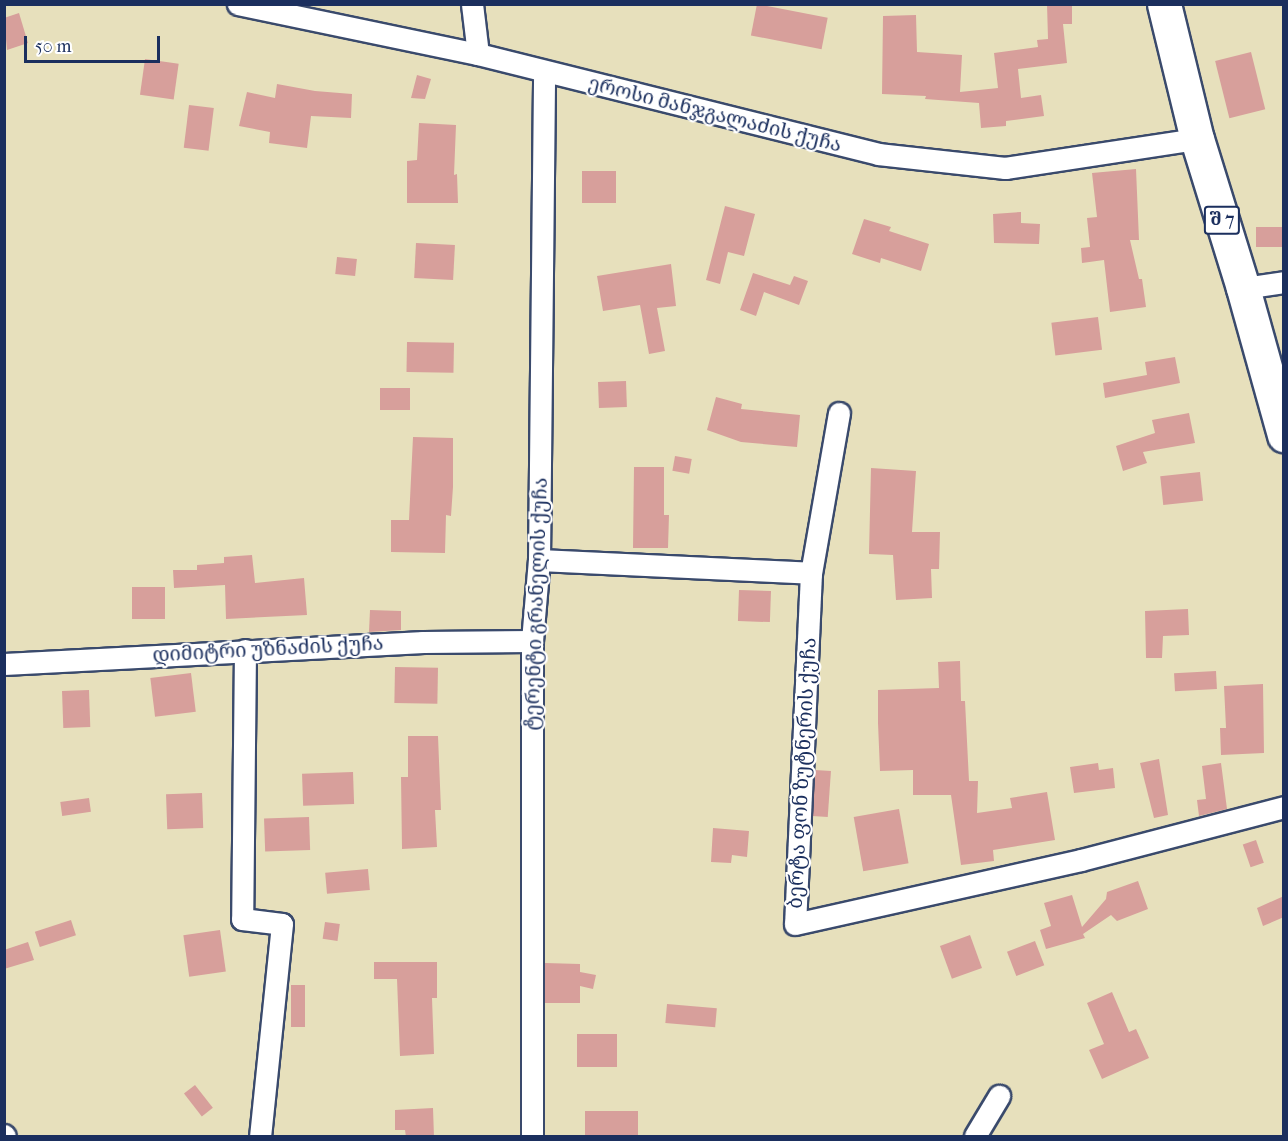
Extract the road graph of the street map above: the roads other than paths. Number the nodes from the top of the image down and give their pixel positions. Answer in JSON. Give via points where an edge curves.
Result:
{"nodes":[{"id":1,"x":238,"y":4,"type":"edge"},
{"id":2,"x":472,"y":4,"type":"edge"},
{"id":3,"x":1164,"y":4,"type":"edge"},
{"id":4,"x":478,"y":54,"type":"junction"},
{"id":5,"x":544,"y":72,"type":"junction"},
{"id":6,"x":1197,"y":139,"type":"junction"},
{"id":7,"x":1284,"y":282,"type":"edge"},
{"id":8,"x":1244,"y":288,"type":"junction"},
{"id":9,"x":839,"y":413,"type":"dead end"},
{"id":10,"x":1284,"y":435,"type":"edge"},
{"id":11,"x":539,"y":560,"type":"junction"},
{"id":12,"x":811,"y":573,"type":"junction"},
{"id":13,"x":532,"y":641,"type":"junction"},
{"id":14,"x":245,"y":650,"type":"junction"},
{"id":15,"x":4,"y":664,"type":"edge"},
{"id":16,"x":1284,"y":807,"type":"edge"},
{"id":17,"x":999,"y":1096,"type":"dead end"},
{"id":18,"x":260,"y":1137,"type":"edge"},
{"id":19,"x":532,"y":1137,"type":"edge"},
{"id":20,"x":975,"y":1137,"type":"edge"}],
"edges":[{"from":1,"to":4,"type":"street","name":"ეროსი მანჯგალაძის ქუჩა"},
{"from":2,"to":4,"type":"street"},
{"from":3,"to":6,"type":"main road","number":"შ 7"},
{"from":4,"to":5,"type":"street","name":"ეროსი მანჯგალაძის ქუჩა"},
{"from":5,"to":6,"type":"street","name":"ეროსი მანჯგალაძის ქუჩა","via":[[878,154],[1005,168]]},
{"from":5,"to":11,"type":"street","name":"ტერენტი გრანელის ქუჩა"},
{"from":6,"to":8,"type":"main road","number":"შ 7"},
{"from":7,"to":8,"type":"street"},
{"from":8,"to":10,"type":"main road","number":"შ 7"},
{"from":9,"to":12,"type":"street"},
{"from":11,"to":12,"type":"street"},
{"from":11,"to":13,"type":"street","name":"ტერენტი გრანელის ქუჩა"},
{"from":12,"to":16,"type":"street","name":"ბერტა ფონ ზუტნერის ქუჩა","via":[[795,924],[1081,860]]},
{"from":13,"to":14,"type":"street","name":"დიმიტრი უზნაძის ქუჩა"},
{"from":13,"to":19,"type":"street","name":"ტერენტი გრანელის ქუჩა"},
{"from":14,"to":15,"type":"street","name":"დიმიტრი უზნაძის ქუჩა"},
{"from":14,"to":18,"type":"street","via":[[242,919],[282,924]]},
{"from":17,"to":20,"type":"street"}]}
